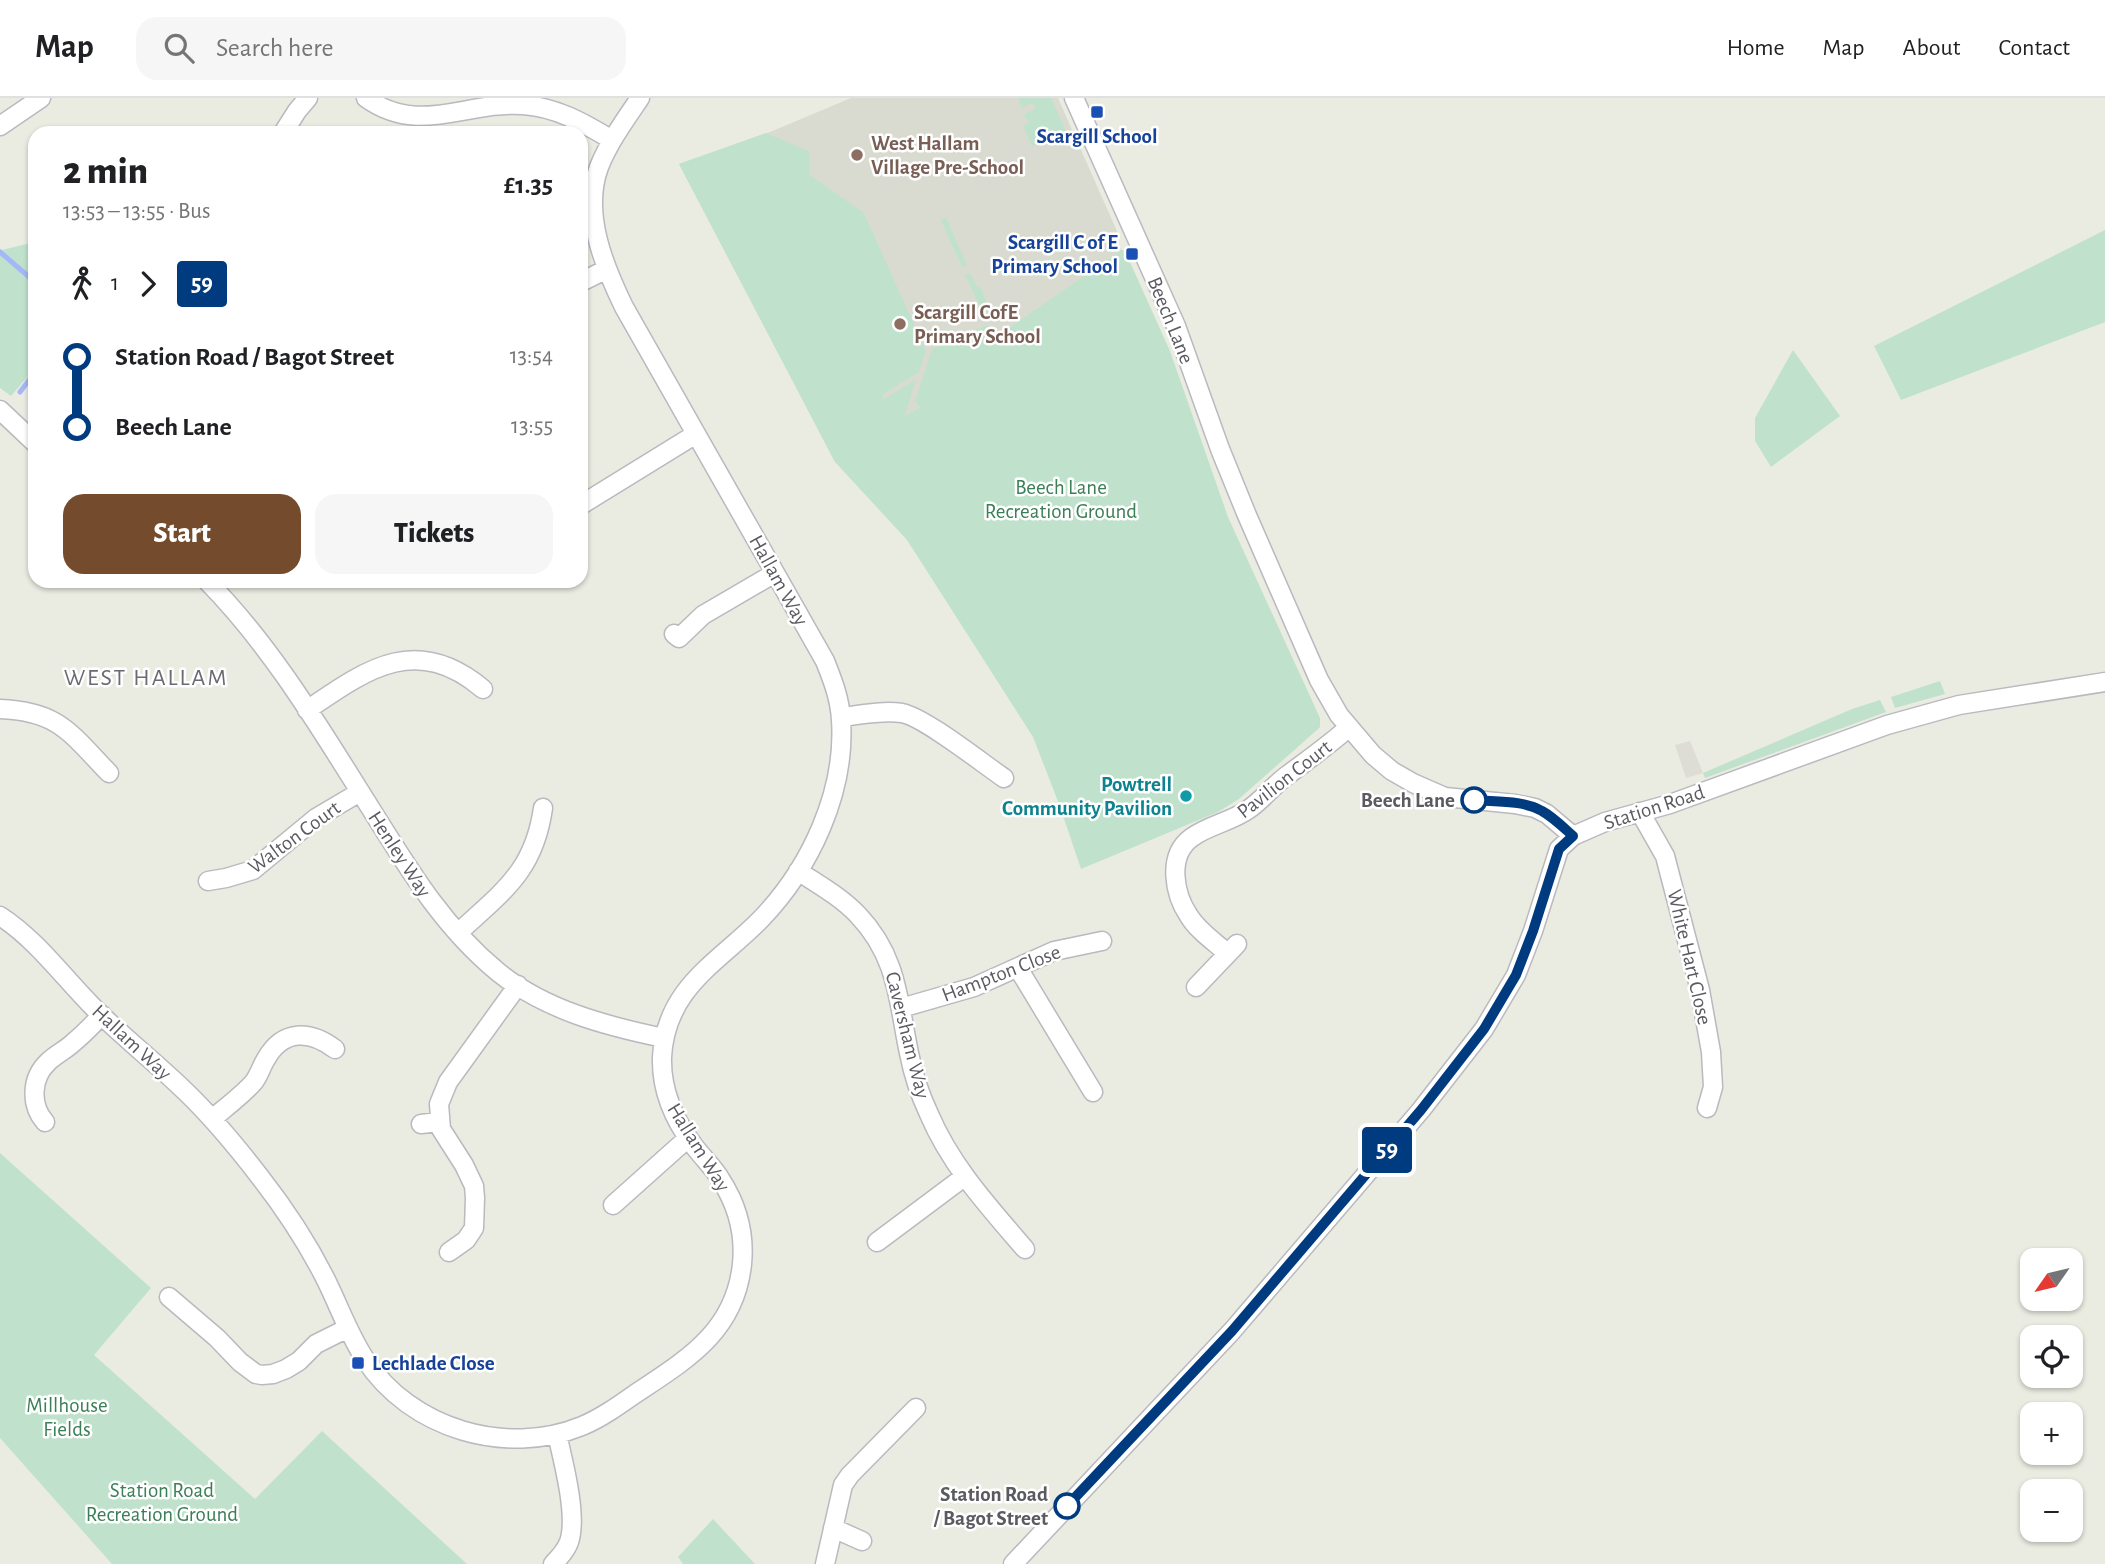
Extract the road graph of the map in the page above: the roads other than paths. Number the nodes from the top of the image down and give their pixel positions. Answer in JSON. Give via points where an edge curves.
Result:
{"nodes":[{"id":1,"x":41,"y":98,"type":"edge"},
{"id":2,"x":308,"y":98,"type":"edge"},
{"id":3,"x":366,"y":98,"type":"edge"},
{"id":4,"x":640,"y":98,"type":"edge"},
{"id":5,"x":1074,"y":98,"type":"edge"},
{"id":6,"x":539,"y":102,"type":"edge"},
{"id":7,"x":0,"y":126,"type":"edge"},
{"id":8,"x":287,"y":126,"type":"edge"},
{"id":9,"x":612,"y":140,"type":"junction"},
{"id":10,"x":607,"y":269,"type":"junction"},
{"id":11,"x":588,"y":278,"type":"edge"},
{"id":12,"x":0,"y":410,"type":"edge"},
{"id":13,"x":695,"y":434,"type":"junction"},
{"id":14,"x":28,"y":436,"type":"edge"},
{"id":15,"x":588,"y":501,"type":"edge"},
{"id":16,"x":775,"y":573,"type":"junction"},
{"id":17,"x":213,"y":588,"type":"edge"},
{"id":18,"x":674,"y":634,"type":"dead end"},
{"id":19,"x":478,"y":678,"type":"dead end"},
{"id":20,"x":2105,"y":682,"type":"edge"},
{"id":21,"x":0,"y":695,"type":"edge"},
{"id":22,"x":0,"y":709,"type":"edge"},
{"id":23,"x":307,"y":710,"type":"junction"},
{"id":24,"x":841,"y":717,"type":"junction"},
{"id":25,"x":1348,"y":728,"type":"junction"},
{"id":26,"x":109,"y":773,"type":"dead end"},
{"id":27,"x":1004,"y":778,"type":"dead end"},
{"id":28,"x":360,"y":792,"type":"junction"},
{"id":29,"x":543,"y":808,"type":"dead end"},
{"id":30,"x":1640,"y":812,"type":"junction"},
{"id":31,"x":1573,"y":836,"type":"junction"},
{"id":32,"x":798,"y":871,"type":"junction"},
{"id":33,"x":226,"y":878,"type":"junction"},
{"id":34,"x":208,"y":881,"type":"dead end"},
{"id":35,"x":229,"y":897,"type":"dead end"},
{"id":36,"x":0,"y":916,"type":"edge"},
{"id":37,"x":458,"y":933,"type":"junction"},
{"id":38,"x":1101,"y":941,"type":"dead end"},
{"id":39,"x":1018,"y":968,"type":"junction"},
{"id":40,"x":518,"y":985,"type":"junction"},
{"id":41,"x":1196,"y":987,"type":"dead end"},
{"id":42,"x":901,"y":1008,"type":"junction"},
{"id":43,"x":102,"y":1015,"type":"junction"},
{"id":44,"x":664,"y":1038,"type":"junction"},
{"id":45,"x":335,"y":1049,"type":"dead end"},
{"id":46,"x":1093,"y":1092,"type":"dead end"},
{"id":47,"x":1707,"y":1108,"type":"dead end"},
{"id":48,"x":33,"y":1114,"type":"dead end"},
{"id":49,"x":212,"y":1119,"type":"junction"},
{"id":50,"x":688,"y":1138,"type":"junction"},
{"id":51,"x":964,"y":1177,"type":"junction"},
{"id":52,"x":612,"y":1205,"type":"dead end"},
{"id":53,"x":877,"y":1242,"type":"dead end"},
{"id":54,"x":1025,"y":1249,"type":"dead end"},
{"id":55,"x":449,"y":1252,"type":"dead end"},
{"id":56,"x":169,"y":1297,"type":"dead end"},
{"id":57,"x":348,"y":1328,"type":"junction"},
{"id":58,"x":916,"y":1408,"type":"dead end"},
{"id":59,"x":557,"y":1434,"type":"junction"},
{"id":60,"x":833,"y":1528,"type":"junction"},
{"id":61,"x":862,"y":1541,"type":"dead end"},
{"id":62,"x":566,"y":1558,"type":"edge"},
{"id":63,"x":825,"y":1564,"type":"edge"},
{"id":64,"x":1013,"y":1564,"type":"edge"}],
"edges":[{"from":1,"to":7,"type":"street"},
{"from":2,"to":8,"type":"street"},
{"from":3,"to":6,"type":"street","via":[[388,111],[415,116]]},
{"from":4,"to":9,"type":"street","name":"Hallam Way"},
{"from":5,"to":25,"type":"street","name":"Beech Lane","via":[[1176,326],[1246,513],[1319,680]]},
{"from":6,"to":9,"type":"street"},
{"from":9,"to":10,"type":"street","name":"Hallam Way","via":[[598,170],[594,202],[597,236]]},
{"from":10,"to":11,"type":"street"},
{"from":10,"to":13,"type":"street","name":"Hallam Way"},
{"from":12,"to":14,"type":"street"},
{"from":13,"to":15,"type":"street"},
{"from":13,"to":16,"type":"street","name":"Hallam Way"},
{"from":16,"to":18,"type":"street","via":[[703,615],[679,638]]},
{"from":16,"to":24,"type":"street","name":"Hallam Way","via":[[825,662]]},
{"from":17,"to":23,"type":"street","name":"Henley Way","via":[[258,640]]},
{"from":19,"to":23,"type":"street","via":[[432,663],[396,661],[363,673]]},
{"from":20,"to":30,"type":"street","name":"Station Road","via":[[1959,705],[1887,725]]},
{"from":21,"to":22,"type":"street"},
{"from":22,"to":26,"type":"street","via":[[47,717]]},
{"from":23,"to":28,"type":"street","name":"Henley Way"},
{"from":24,"to":27,"type":"street","via":[[905,714]]},
{"from":24,"to":32,"type":"street","name":"Hallam Way","via":[[834,788],[818,834]]},
{"from":25,"to":31,"type":"street","name":"Beech Lane","via":[[1386,766],[1428,791],[1535,808]]},
{"from":25,"to":41,"type":"street","name":"Pavilion Court","via":[[1247,811],[1195,836],[1182,849],[1175,875],[1182,903],[1195,923],[1232,948]]},
{"from":28,"to":33,"type":"street","name":"Walton Court","via":[[316,818],[253,870]]},
{"from":28,"to":37,"type":"street","name":"Henley Way","via":[[429,899]]},
{"from":29,"to":37,"type":"street","via":[[548,828],[519,873]]},
{"from":30,"to":31,"type":"street","name":"Station Road"},
{"from":30,"to":47,"type":"street","name":"White Hart Close","via":[[1665,856],[1700,990],[1711,1052],[1712,1094]]},
{"from":31,"to":64,"type":"street","via":[[1559,849],[1516,975],[1484,1029],[1421,1110],[1232,1331]]},
{"from":32,"to":42,"type":"street","name":"Caversham Way","via":[[865,922],[886,955]]},
{"from":32,"to":44,"type":"street","name":"Hallam Way","via":[[765,914],[691,984],[673,1010]]},
{"from":33,"to":34,"type":"street","name":"Walton Court"},
{"from":33,"to":35,"type":"street","name":"Walton Court"},
{"from":36,"to":43,"type":"street","name":"Hallam Way","via":[[28,938]]},
{"from":37,"to":40,"type":"street","name":"Henley Way"},
{"from":38,"to":39,"type":"street","name":"Hampton Close","via":[[1054,951]]},
{"from":39,"to":42,"type":"street","name":"Hampton Close","via":[[974,987]]},
{"from":39,"to":46,"type":"street"},
{"from":40,"to":44,"type":"street","name":"Henley Way","via":[[570,1013]]},
{"from":40,"to":55,"type":"street","via":[[448,1083],[430,1123],[447,1140],[474,1186],[476,1238]]},
{"from":42,"to":51,"type":"street","name":"Caversham Way","via":[[921,1095]]},
{"from":43,"to":48,"type":"street","via":[[43,1068],[35,1087]]},
{"from":43,"to":49,"type":"street","name":"Hallam Way"},
{"from":44,"to":50,"type":"street","name":"Hallam Way","via":[[664,1082]]},
{"from":45,"to":49,"type":"street","via":[[295,1028],[270,1052],[252,1084]]},
{"from":49,"to":57,"type":"street","name":"Hallam Way","via":[[288,1217],[319,1266]]},
{"from":50,"to":52,"type":"street"},
{"from":50,"to":59,"type":"street","name":"Hallam Way","via":[[720,1178],[738,1218],[742,1265],[731,1306],[706,1342],[677,1366],[603,1415]]},
{"from":51,"to":53,"type":"street"},
{"from":51,"to":54,"type":"street","name":"Caversham Way"},
{"from":56,"to":57,"type":"street","via":[[261,1382]]},
{"from":57,"to":59,"type":"street","name":"Hallam Way","via":[[364,1359],[386,1385],[438,1422],[475,1434],[523,1440]]},
{"from":58,"to":60,"type":"street","via":[[843,1485]]},
{"from":59,"to":62,"type":"street","via":[[571,1512]]},
{"from":60,"to":61,"type":"street"},
{"from":60,"to":63,"type":"street"}]}
